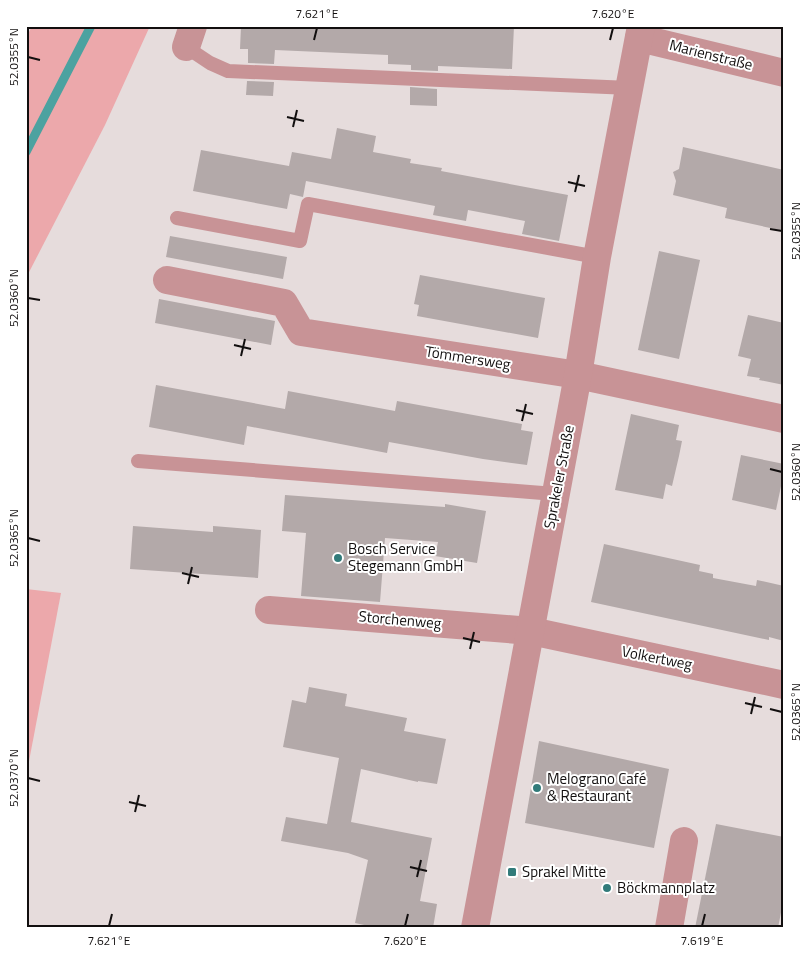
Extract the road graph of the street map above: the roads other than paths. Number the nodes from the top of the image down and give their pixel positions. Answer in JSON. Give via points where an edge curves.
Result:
{"nodes":[{"id":1,"x":640,"y":32,"type":"edge"},
{"id":2,"x":189,"y":37,"type":"edge"},
{"id":3,"x":784,"y":73,"type":"edge"},
{"id":4,"x":630,"y":88,"type":"junction"},
{"id":5,"x":177,"y":218,"type":"dead end"},
{"id":6,"x":597,"y":257,"type":"junction"},
{"id":7,"x":167,"y":280,"type":"dead end"},
{"id":8,"x":578,"y":376,"type":"junction"},
{"id":9,"x":784,"y":419,"type":"edge"},
{"id":10,"x":138,"y":461,"type":"dead end"},
{"id":11,"x":555,"y":494,"type":"junction"},
{"id":12,"x":269,"y":610,"type":"dead end"},
{"id":13,"x":530,"y":632,"type":"junction"},
{"id":14,"x":784,"y":685,"type":"edge"},
{"id":15,"x":684,"y":841,"type":"dead end"},
{"id":16,"x":475,"y":928,"type":"edge"},
{"id":17,"x":669,"y":928,"type":"edge"}],
"edges":[{"from":1,"to":3,"type":"street","name":"Marienstraße"},
{"from":1,"to":4,"type":"street","name":"Sprakeler Straße"},
{"from":2,"to":4,"type":"lane","via":[[210,63],[228,71]]},
{"from":4,"to":6,"type":"street","name":"Sprakeler Straße"},
{"from":5,"to":6,"type":"lane","via":[[300,241],[308,204]]},
{"from":6,"to":8,"type":"street","name":"Sprakeler Straße"},
{"from":7,"to":8,"type":"street","name":"Tömmersweg","via":[[284,303],[301,332]]},
{"from":8,"to":9,"type":"street","name":"Tömmersweg"},
{"from":8,"to":11,"type":"street","name":"Sprakeler Straße"},
{"from":10,"to":11,"type":"lane"},
{"from":11,"to":13,"type":"street","name":"Sprakeler Straße"},
{"from":12,"to":13,"type":"street","name":"Storchenweg"},
{"from":13,"to":14,"type":"street","name":"Volkertweg"},
{"from":13,"to":16,"type":"street","name":"Sprakeler Straße"},
{"from":15,"to":17,"type":"street"}]}
